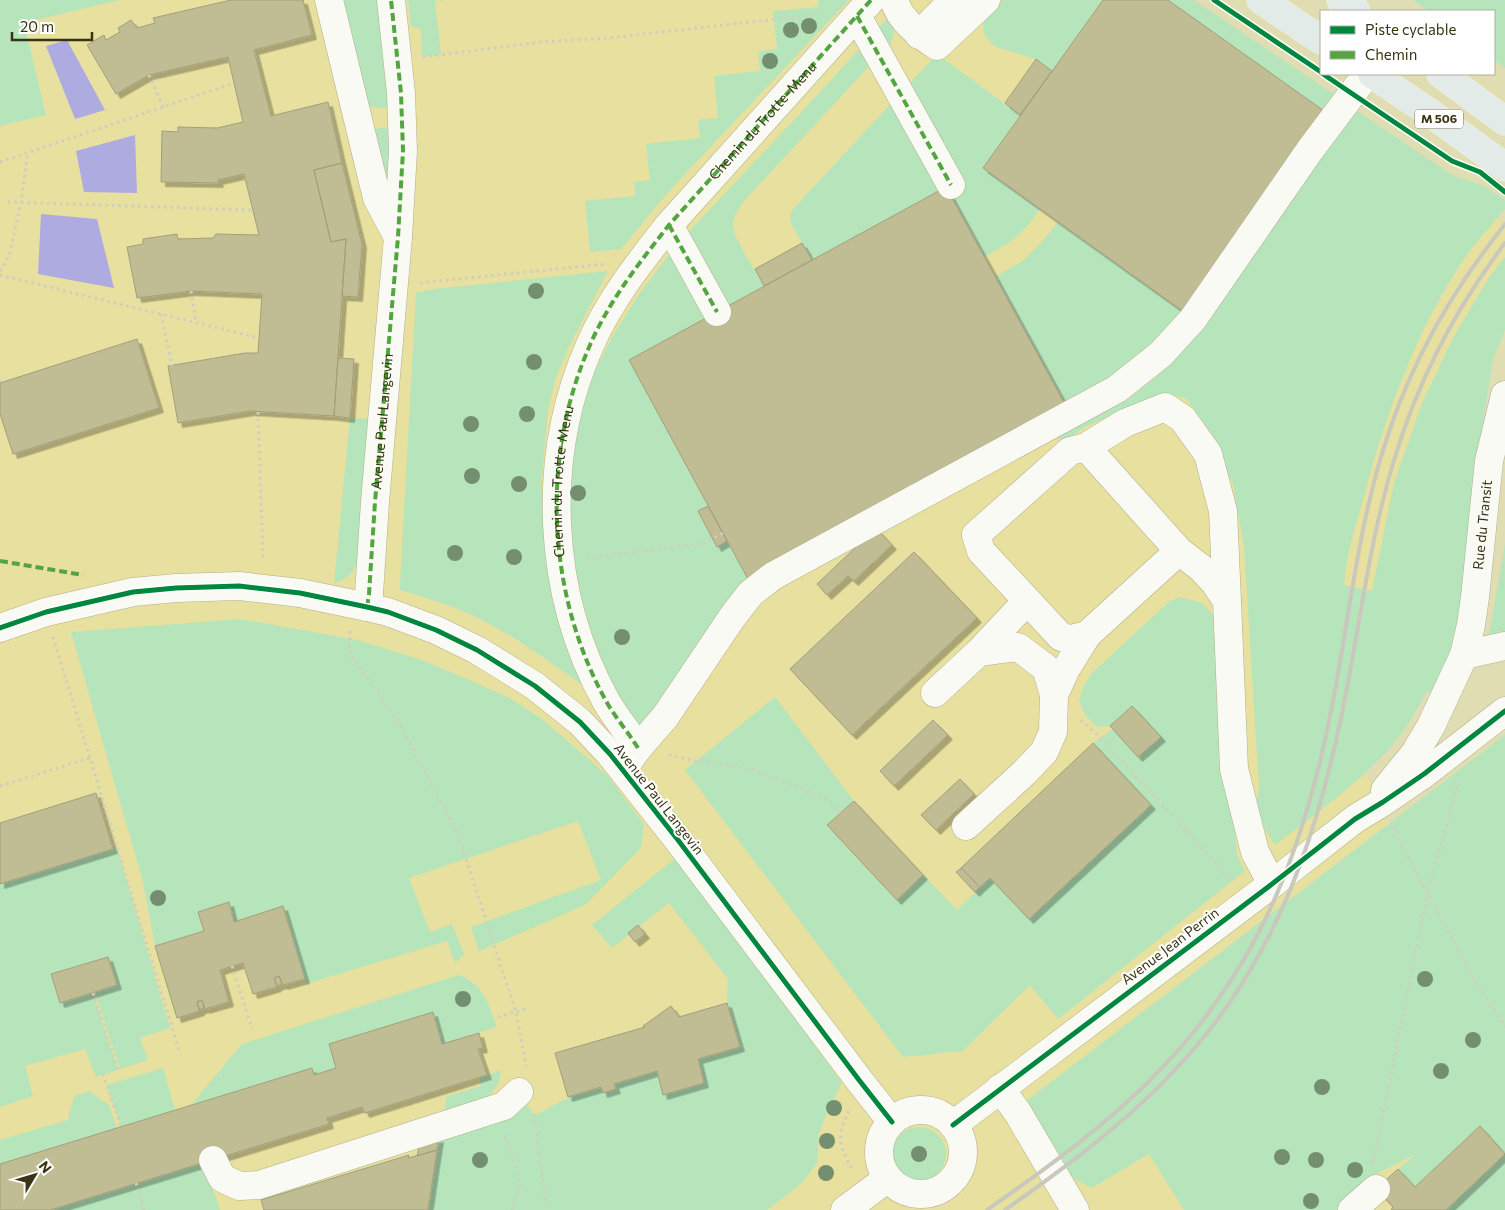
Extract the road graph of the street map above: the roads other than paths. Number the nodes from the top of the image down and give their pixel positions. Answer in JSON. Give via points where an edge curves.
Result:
{"nodes":[{"id":1,"x":329,"y":0,"type":"edge"},
{"id":2,"x":391,"y":0,"type":"edge"},
{"id":3,"x":894,"y":0,"type":"edge"},
{"id":4,"x":953,"y":0,"type":"edge"},
{"id":5,"x":986,"y":0,"type":"edge"},
{"id":6,"x":1262,"y":0,"type":"edge"},
{"id":7,"x":1341,"y":0,"type":"edge"},
{"id":8,"x":1355,"y":10,"type":"edge"},
{"id":9,"x":866,"y":15,"type":"edge"},
{"id":10,"x":919,"y":35,"type":"junction"},
{"id":11,"x":1320,"y":39,"type":"edge"},
{"id":12,"x":1366,"y":75,"type":"edge"},
{"id":13,"x":1373,"y":75,"type":"edge"},
{"id":14,"x":1443,"y":75,"type":"edge"},
{"id":15,"x":1505,"y":121,"type":"edge"},
{"id":16,"x":1505,"y":167,"type":"edge"},
{"id":17,"x":951,"y":185,"type":"dead end"},
{"id":18,"x":674,"y":235,"type":"junction"},
{"id":19,"x":398,"y":237,"type":"junction"},
{"id":20,"x":717,"y":312,"type":"dead end"},
{"id":21,"x":1505,"y":395,"type":"edge"},
{"id":22,"x":1086,"y":447,"type":"junction"},
{"id":23,"x":1178,"y":551,"type":"junction"},
{"id":24,"x":1027,"y":601,"type":"junction"},
{"id":25,"x":1227,"y":601,"type":"junction"},
{"id":26,"x":359,"y":605,"type":"junction"},
{"id":27,"x":0,"y":628,"type":"edge"},
{"id":28,"x":1088,"y":635,"type":"junction"},
{"id":29,"x":1505,"y":646,"type":"edge"},
{"id":30,"x":979,"y":652,"type":"junction"},
{"id":31,"x":1464,"y":655,"type":"junction"},
{"id":32,"x":935,"y":693,"type":"dead end"},
{"id":33,"x":1054,"y":695,"type":"junction"},
{"id":34,"x":1505,"y":711,"type":"edge"},
{"id":35,"x":631,"y":758,"type":"junction"},
{"id":36,"x":1355,"y":818,"type":"junction"},
{"id":37,"x":966,"y":826,"type":"dead end"},
{"id":38,"x":1272,"y":884,"type":"junction"},
{"id":39,"x":1000,"y":1088,"type":"junction"},
{"id":40,"x":526,"y":1089,"type":"road end"},
{"id":41,"x":892,"y":1122,"type":"junction"},
{"id":42,"x":953,"y":1125,"type":"junction"},
{"id":43,"x":213,"y":1160,"type":"dead end"},
{"id":44,"x":888,"y":1178,"type":"junction"},
{"id":45,"x":1376,"y":1189,"type":"road end"},
{"id":46,"x":854,"y":1203,"type":"edge"},
{"id":47,"x":1075,"y":1210,"type":"edge"},
{"id":48,"x":1352,"y":1210,"type":"edge"}],
"edges":[{"from":1,"to":19,"type":"street","via":[[377,198]]},
{"from":2,"to":19,"type":"street","name":"Avenue Paul Langevin","via":[[401,93]]},
{"from":3,"to":10,"type":"street","via":[[900,14]]},
{"from":4,"to":10,"type":"street"},
{"from":5,"to":10,"type":"street","via":[[936,46]]},
{"from":6,"to":11,"type":"main road"},
{"from":7,"to":8,"type":"main road"},
{"from":9,"to":17,"type":"street","name":"Chemin du Trotte-Menu"},
{"from":9,"to":18,"type":"street","name":"Chemin du Trotte-Menu"},
{"from":12,"to":35,"type":"street","via":[[1193,319],[1161,354],[1117,389],[773,576],[751,593],[733,616],[665,717]]},
{"from":13,"to":16,"type":"main road","number":"M 506"},
{"from":14,"to":15,"type":"main road","number":"M 506"},
{"from":18,"to":20,"type":"street"},
{"from":18,"to":35,"type":"street","name":"Chemin du Trotte-Menu","via":[[641,260],[612,302],[590,345],[572,392],[563,429],[556,491],[560,560],[569,605],[590,669]]},
{"from":19,"to":26,"type":"street","name":"Avenue Paul Langevin","via":[[369,594]]},
{"from":21,"to":31,"type":"street","name":"Rue du Transit","via":[[1489,461],[1475,597]]},
{"from":22,"to":23,"type":"street"},
{"from":22,"to":24,"type":"street","via":[[1070,451],[976,535],[981,551]]},
{"from":22,"to":25,"type":"street","via":[[1125,423],[1165,407],[1183,419],[1208,454],[1223,512]]},
{"from":23,"to":25,"type":"street","via":[[1201,568]]},
{"from":23,"to":28,"type":"street"},
{"from":24,"to":28,"type":"street","via":[[1061,637],[1071,639]]},
{"from":24,"to":30,"type":"street"},
{"from":25,"to":38,"type":"street","via":[[1234,769],[1255,852]]},
{"from":26,"to":27,"type":"street","name":"Avenue Paul Langevin","via":[[239,586],[176,588],[133,592],[46,612]]},
{"from":26,"to":35,"type":"street","name":"Avenue Paul Langevin","via":[[436,630],[477,650],[535,686]]},
{"from":28,"to":33,"type":"street"},
{"from":29,"to":31,"type":"street"},
{"from":30,"to":32,"type":"street"},
{"from":30,"to":33,"type":"street","via":[[1018,647],[1046,668]]},
{"from":31,"to":36,"type":"street","name":"Rue du Transit","via":[[1445,699],[1414,753],[1384,791]]},
{"from":33,"to":37,"type":"street","via":[[1053,732],[1044,752]]},
{"from":34,"to":36,"type":"street","name":"Avenue Jean Perrin","via":[[1424,774]]},
{"from":35,"to":41,"type":"street","name":"Avenue Paul Langevin"},
{"from":36,"to":38,"type":"street","name":"Avenue Jean Perrin"},
{"from":38,"to":39,"type":"street","name":"Avenue Jean Perrin"},
{"from":39,"to":42,"type":"street","name":"Avenue Jean Perrin"},
{"from":39,"to":47,"type":"street"},
{"from":40,"to":43,"type":"street","via":[[504,1106],[259,1185],[239,1186],[222,1178]]},
{"from":41,"to":42,"type":"street","via":[[910,1112],[923,1110],[936,1113]]},
{"from":41,"to":44,"type":"street","via":[[879,1149]]},
{"from":42,"to":44,"type":"street","via":[[960,1137],[962,1157],[950,1182],[925,1193],[898,1187]]},
{"from":44,"to":46,"type":"street"},
{"from":45,"to":48,"type":"street"}]}
